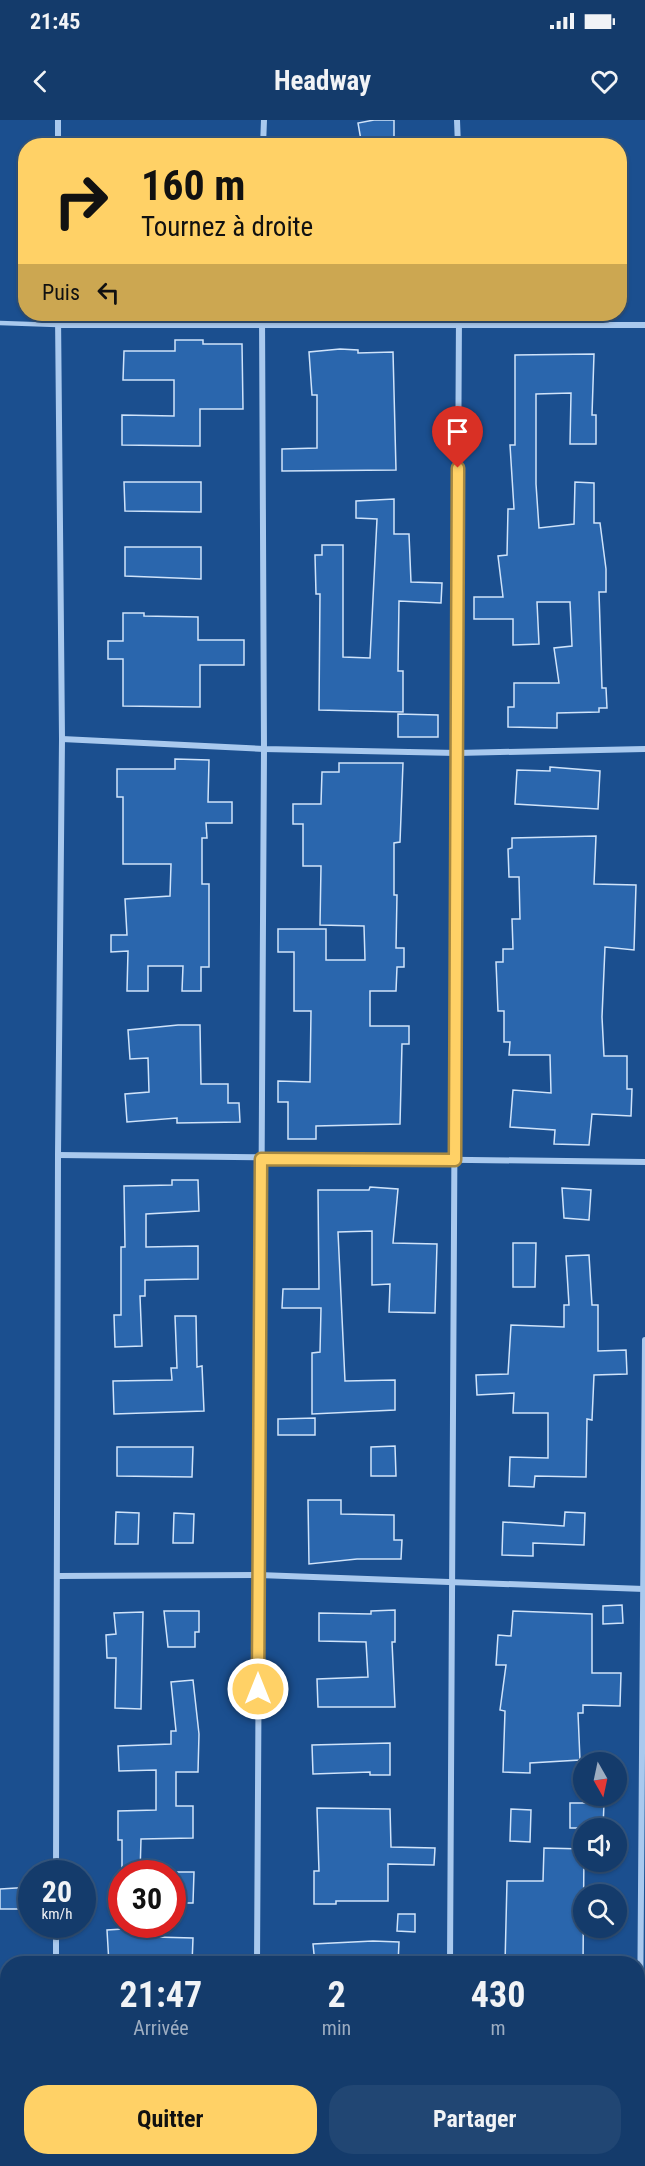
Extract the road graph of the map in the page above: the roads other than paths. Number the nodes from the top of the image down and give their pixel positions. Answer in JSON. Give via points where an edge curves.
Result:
{"nodes":[{"id":1,"x":58,"y":120,"type":"edge"},
{"id":2,"x":264,"y":120,"type":"edge"},
{"id":3,"x":457,"y":120,"type":"edge"},
{"id":4,"x":58,"y":138,"type":"edge"},
{"id":5,"x":263,"y":138,"type":"edge"},
{"id":6,"x":458,"y":138,"type":"edge"},
{"id":7,"x":58,"y":321,"type":"edge"},
{"id":8,"x":459,"y":321,"type":"edge"},
{"id":9,"x":0,"y":323,"type":"edge"},
{"id":10,"x":262,"y":324,"type":"junction"},
{"id":11,"x":58,"y":325,"type":"junction"},
{"id":12,"x":645,"y":325,"type":"edge"},
{"id":13,"x":459,"y":326,"type":"junction"},
{"id":14,"x":62,"y":739,"type":"junction"},
{"id":15,"x":264,"y":749,"type":"junction"},
{"id":16,"x":645,"y":749,"type":"edge"},
{"id":17,"x":457,"y":753,"type":"junction"},
{"id":18,"x":58,"y":1155,"type":"junction"},
{"id":19,"x":261,"y":1159,"type":"junction"},
{"id":20,"x":455,"y":1160,"type":"junction"},
{"id":21,"x":645,"y":1162,"type":"edge"},
{"id":22,"x":645,"y":1340,"type":"edge"},
{"id":23,"x":259,"y":1575,"type":"junction"},
{"id":24,"x":57,"y":1576,"type":"junction"},
{"id":25,"x":452,"y":1580,"type":"junction"},
{"id":26,"x":643,"y":1589,"type":"edge"},
{"id":27,"x":56,"y":1860,"type":"edge"},
{"id":28,"x":56,"y":1938,"type":"edge"},
{"id":29,"x":56,"y":1956,"type":"edge"},
{"id":30,"x":257,"y":1956,"type":"edge"},
{"id":31,"x":450,"y":1956,"type":"edge"},
{"id":32,"x":641,"y":1956,"type":"edge"}],
"edges":[{"from":1,"to":4,"type":"street"},
{"from":2,"to":5,"type":"street"},
{"from":3,"to":6,"type":"street"},
{"from":7,"to":11,"type":"street"},
{"from":8,"to":13,"type":"street"},
{"from":9,"to":11,"type":"lane"},
{"from":10,"to":11,"type":"street"},
{"from":10,"to":13,"type":"street"},
{"from":10,"to":15,"type":"street"},
{"from":11,"to":14,"type":"street"},
{"from":12,"to":13,"type":"street"},
{"from":13,"to":17,"type":"street"},
{"from":14,"to":15,"type":"street"},
{"from":14,"to":18,"type":"street"},
{"from":15,"to":17,"type":"street"},
{"from":15,"to":19,"type":"street"},
{"from":16,"to":17,"type":"street"},
{"from":17,"to":20,"type":"street"},
{"from":18,"to":19,"type":"street"},
{"from":18,"to":24,"type":"street"},
{"from":19,"to":20,"type":"street"},
{"from":19,"to":23,"type":"street"},
{"from":20,"to":21,"type":"street"},
{"from":20,"to":25,"type":"street"},
{"from":22,"to":26,"type":"street"},
{"from":23,"to":24,"type":"street"},
{"from":23,"to":25,"type":"street"},
{"from":23,"to":30,"type":"street"},
{"from":24,"to":27,"type":"street"},
{"from":25,"to":26,"type":"street"},
{"from":25,"to":31,"type":"street"},
{"from":26,"to":32,"type":"street"},
{"from":28,"to":29,"type":"street"}]}
